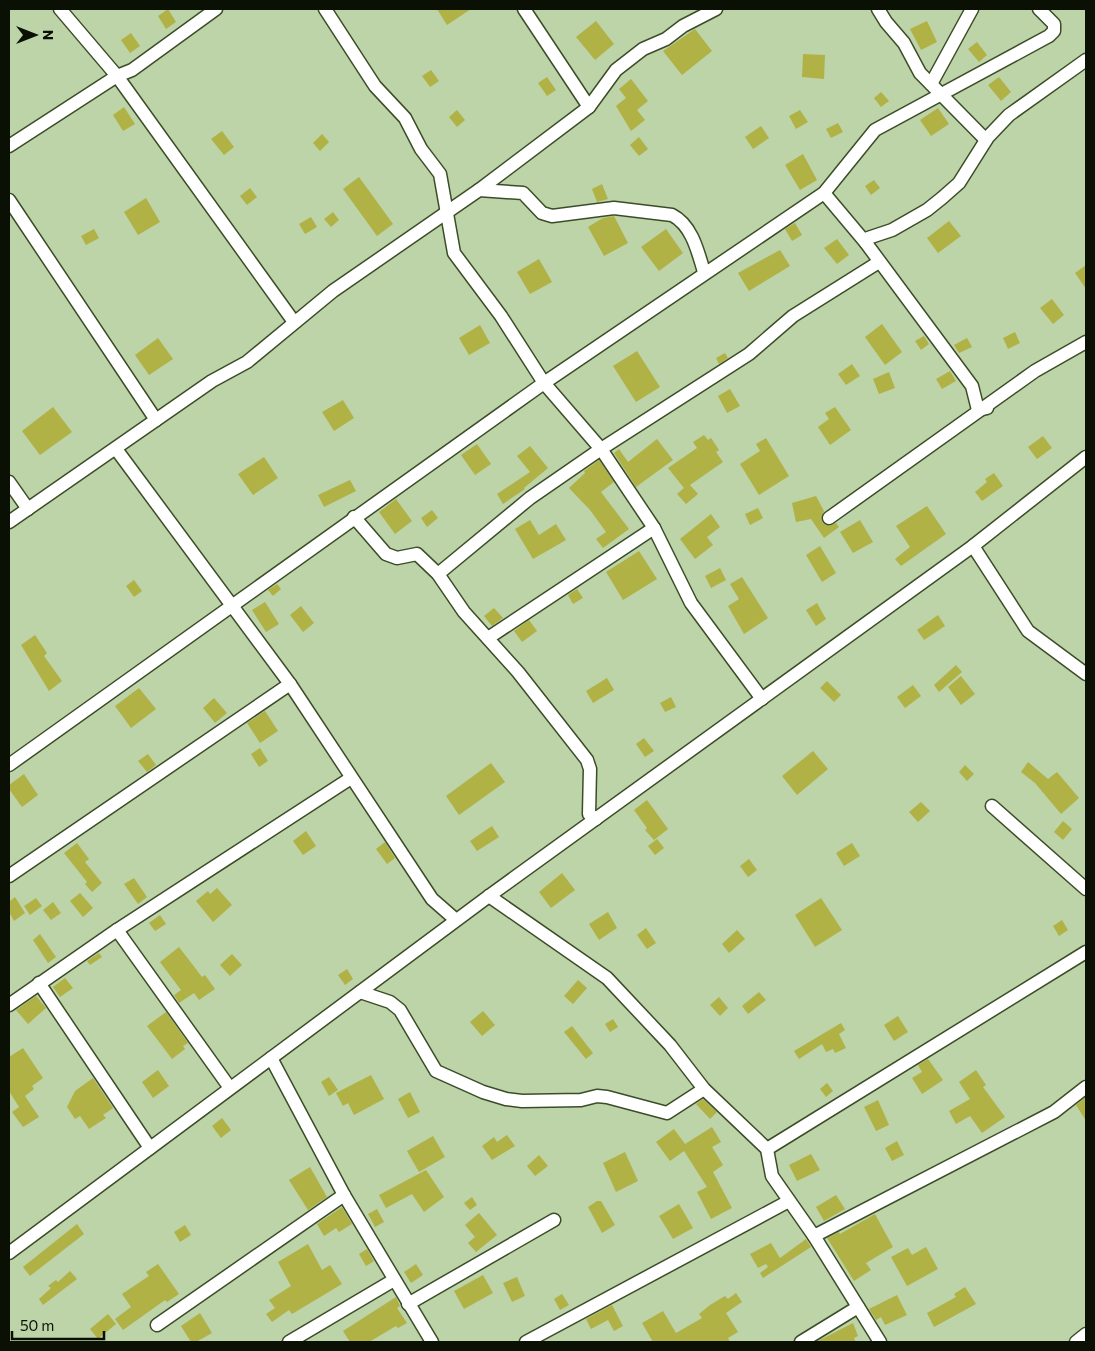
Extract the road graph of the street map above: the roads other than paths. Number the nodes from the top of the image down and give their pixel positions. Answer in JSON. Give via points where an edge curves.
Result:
{"nodes":[{"id":1,"x":60,"y":9,"type":"edge"},
{"id":2,"x":216,"y":9,"type":"edge"},
{"id":3,"x":325,"y":9,"type":"edge"},
{"id":4,"x":524,"y":9,"type":"edge"},
{"id":5,"x":716,"y":9,"type":"edge"},
{"id":6,"x":878,"y":9,"type":"edge"},
{"id":7,"x":972,"y":9,"type":"edge"},
{"id":8,"x":1039,"y":9,"type":"edge"},
{"id":9,"x":68,"y":15,"type":"edge"},
{"id":10,"x":1086,"y":60,"type":"edge"},
{"id":11,"x":117,"y":76,"type":"junction"},
{"id":12,"x":931,"y":84,"type":"junction"},
{"id":13,"x":940,"y":95,"type":"junction"},
{"id":14,"x":589,"y":107,"type":"junction"},
{"id":15,"x":986,"y":140,"type":"junction"},
{"id":16,"x":9,"y":146,"type":"edge"},
{"id":17,"x":479,"y":190,"type":"junction"},
{"id":18,"x":824,"y":193,"type":"junction"},
{"id":19,"x":9,"y":200,"type":"edge"},
{"id":20,"x":447,"y":211,"type":"junction"},
{"id":21,"x":866,"y":242,"type":"junction"},
{"id":22,"x":879,"y":262,"type":"junction"},
{"id":23,"x":704,"y":272,"type":"junction"},
{"id":24,"x":294,"y":322,"type":"junction"},
{"id":25,"x":1086,"y":342,"type":"edge"},
{"id":26,"x":544,"y":383,"type":"junction"},
{"id":27,"x":987,"y":408,"type":"junction"},
{"id":28,"x":156,"y":420,"type":"junction"},
{"id":29,"x":116,"y":449,"type":"junction"},
{"id":30,"x":601,"y":449,"type":"junction"},
{"id":31,"x":1086,"y":457,"type":"edge"},
{"id":32,"x":9,"y":482,"type":"edge"},
{"id":33,"x":28,"y":509,"type":"junction"},
{"id":34,"x":354,"y":518,"type":"junction"},
{"id":35,"x":829,"y":518,"type":"dead end"},
{"id":36,"x":9,"y":522,"type":"edge"},
{"id":37,"x":654,"y":528,"type":"junction"},
{"id":38,"x":973,"y":546,"type":"junction"},
{"id":39,"x":438,"y":574,"type":"junction"},
{"id":40,"x":231,"y":605,"type":"junction"},
{"id":41,"x":488,"y":638,"type":"junction"},
{"id":42,"x":1086,"y":674,"type":"edge"},
{"id":43,"x":290,"y":684,"type":"junction"},
{"id":44,"x":762,"y":699,"type":"junction"},
{"id":45,"x":9,"y":765,"type":"edge"},
{"id":46,"x":351,"y":778,"type":"junction"},
{"id":47,"x":992,"y":806,"type":"dead end"},
{"id":48,"x":596,"y":819,"type":"junction"},
{"id":49,"x":9,"y":876,"type":"edge"},
{"id":50,"x":1086,"y":889,"type":"edge"},
{"id":51,"x":489,"y":896,"type":"junction"},
{"id":52,"x":456,"y":920,"type":"junction"},
{"id":53,"x":117,"y":930,"type":"junction"},
{"id":54,"x":1086,"y":952,"type":"edge"},
{"id":55,"x":39,"y":983,"type":"junction"},
{"id":56,"x":360,"y":992,"type":"junction"},
{"id":57,"x":9,"y":1005,"type":"edge"},
{"id":58,"x":271,"y":1058,"type":"junction"},
{"id":59,"x":1086,"y":1087,"type":"edge"},
{"id":60,"x":230,"y":1088,"type":"junction"},
{"id":61,"x":704,"y":1089,"type":"junction"},
{"id":62,"x":150,"y":1148,"type":"junction"},
{"id":63,"x":767,"y":1149,"type":"junction"},
{"id":64,"x":344,"y":1196,"type":"junction"},
{"id":65,"x":790,"y":1201,"type":"junction"},
{"id":66,"x":554,"y":1220,"type":"dead end"},
{"id":67,"x":814,"y":1236,"type":"junction"},
{"id":68,"x":9,"y":1253,"type":"edge"},
{"id":69,"x":394,"y":1280,"type":"junction"},
{"id":70,"x":408,"y":1304,"type":"junction"},
{"id":71,"x":858,"y":1307,"type":"junction"},
{"id":72,"x":157,"y":1324,"type":"dead end"},
{"id":73,"x":1086,"y":1334,"type":"edge"},
{"id":74,"x":545,"y":1337,"type":"edge"},
{"id":75,"x":289,"y":1342,"type":"edge"},
{"id":76,"x":432,"y":1342,"type":"edge"},
{"id":77,"x":526,"y":1342,"type":"edge"},
{"id":78,"x":801,"y":1342,"type":"edge"},
{"id":79,"x":880,"y":1342,"type":"edge"},
{"id":80,"x":1076,"y":1342,"type":"edge"}],
"edges":[{"from":1,"to":9,"type":"street"},
{"from":2,"to":11,"type":"street","via":[[132,70]]},
{"from":3,"to":20,"type":"street","via":[[375,86],[405,118],[440,174]]},
{"from":4,"to":14,"type":"street"},
{"from":5,"to":14,"type":"street","via":[[643,49],[616,70]]},
{"from":6,"to":12,"type":"street","via":[[904,43],[920,73]]},
{"from":7,"to":12,"type":"street"},
{"from":8,"to":13,"type":"street","via":[[1054,24],[1054,31],[1049,36]]},
{"from":9,"to":11,"type":"street"},
{"from":10,"to":15,"type":"street","via":[[1026,102]]},
{"from":11,"to":16,"type":"street"},
{"from":11,"to":24,"type":"street"},
{"from":12,"to":13,"type":"street"},
{"from":13,"to":15,"type":"street"},
{"from":13,"to":18,"type":"street","via":[[875,130]]},
{"from":14,"to":17,"type":"street"},
{"from":15,"to":21,"type":"street","via":[[959,183],[927,210],[892,230],[868,238]]},
{"from":17,"to":20,"type":"street"},
{"from":17,"to":23,"type":"street","via":[[523,193],[542,212],[552,216],[614,208],[672,215],[684,225],[695,243]]},
{"from":18,"to":21,"type":"street"},
{"from":18,"to":23,"type":"street"},
{"from":19,"to":28,"type":"street"},
{"from":20,"to":24,"type":"street"},
{"from":20,"to":26,"type":"street","via":[[454,254],[501,316]]},
{"from":21,"to":22,"type":"street"},
{"from":22,"to":27,"type":"street","via":[[972,386],[978,410]]},
{"from":22,"to":30,"type":"street","via":[[793,316],[749,354]]},
{"from":23,"to":26,"type":"street"},
{"from":24,"to":28,"type":"street","via":[[247,362],[212,381]]},
{"from":25,"to":27,"type":"street","via":[[1035,371]]},
{"from":26,"to":30,"type":"street"},
{"from":26,"to":34,"type":"street"},
{"from":27,"to":35,"type":"street"},
{"from":28,"to":29,"type":"street"},
{"from":29,"to":33,"type":"street"},
{"from":29,"to":40,"type":"street"},
{"from":30,"to":37,"type":"street"},
{"from":30,"to":39,"type":"street","via":[[530,498]]},
{"from":31,"to":38,"type":"street"},
{"from":32,"to":33,"type":"street"},
{"from":33,"to":36,"type":"street"},
{"from":34,"to":39,"type":"street","via":[[386,554],[397,558],[417,554]]},
{"from":34,"to":40,"type":"street"},
{"from":37,"to":41,"type":"street"},
{"from":37,"to":44,"type":"street","via":[[692,603]]},
{"from":38,"to":42,"type":"street","via":[[1028,631]]},
{"from":38,"to":44,"type":"street"},
{"from":39,"to":41,"type":"street","via":[[464,612]]},
{"from":40,"to":43,"type":"street"},
{"from":40,"to":45,"type":"street"},
{"from":41,"to":48,"type":"street","via":[[587,760],[590,769],[589,814]]},
{"from":43,"to":46,"type":"street"},
{"from":43,"to":49,"type":"street"},
{"from":44,"to":48,"type":"street"},
{"from":46,"to":52,"type":"street","via":[[432,899]]},
{"from":46,"to":53,"type":"street"},
{"from":47,"to":50,"type":"street"},
{"from":48,"to":51,"type":"street"},
{"from":51,"to":52,"type":"street"},
{"from":51,"to":61,"type":"street","via":[[607,978],[670,1045]]},
{"from":52,"to":56,"type":"street"},
{"from":53,"to":55,"type":"street"},
{"from":53,"to":60,"type":"street"},
{"from":54,"to":63,"type":"street"},
{"from":55,"to":57,"type":"street"},
{"from":55,"to":62,"type":"street"},
{"from":56,"to":58,"type":"street"},
{"from":56,"to":61,"type":"street","via":[[390,1002],[400,1010],[436,1071],[506,1099],[581,1100],[597,1096],[667,1113]]},
{"from":58,"to":60,"type":"street"},
{"from":58,"to":64,"type":"street"},
{"from":59,"to":67,"type":"street","via":[[1054,1112]]},
{"from":60,"to":62,"type":"street"},
{"from":61,"to":63,"type":"street"},
{"from":62,"to":68,"type":"street"},
{"from":63,"to":65,"type":"street","via":[[772,1176]]},
{"from":64,"to":69,"type":"street"},
{"from":64,"to":72,"type":"street"},
{"from":65,"to":67,"type":"street"},
{"from":65,"to":74,"type":"street"},
{"from":66,"to":70,"type":"street"},
{"from":67,"to":71,"type":"street"},
{"from":69,"to":70,"type":"street"},
{"from":69,"to":75,"type":"street"},
{"from":70,"to":76,"type":"street"},
{"from":71,"to":78,"type":"street"},
{"from":71,"to":79,"type":"street"},
{"from":73,"to":80,"type":"street"},
{"from":74,"to":77,"type":"street"}]}
